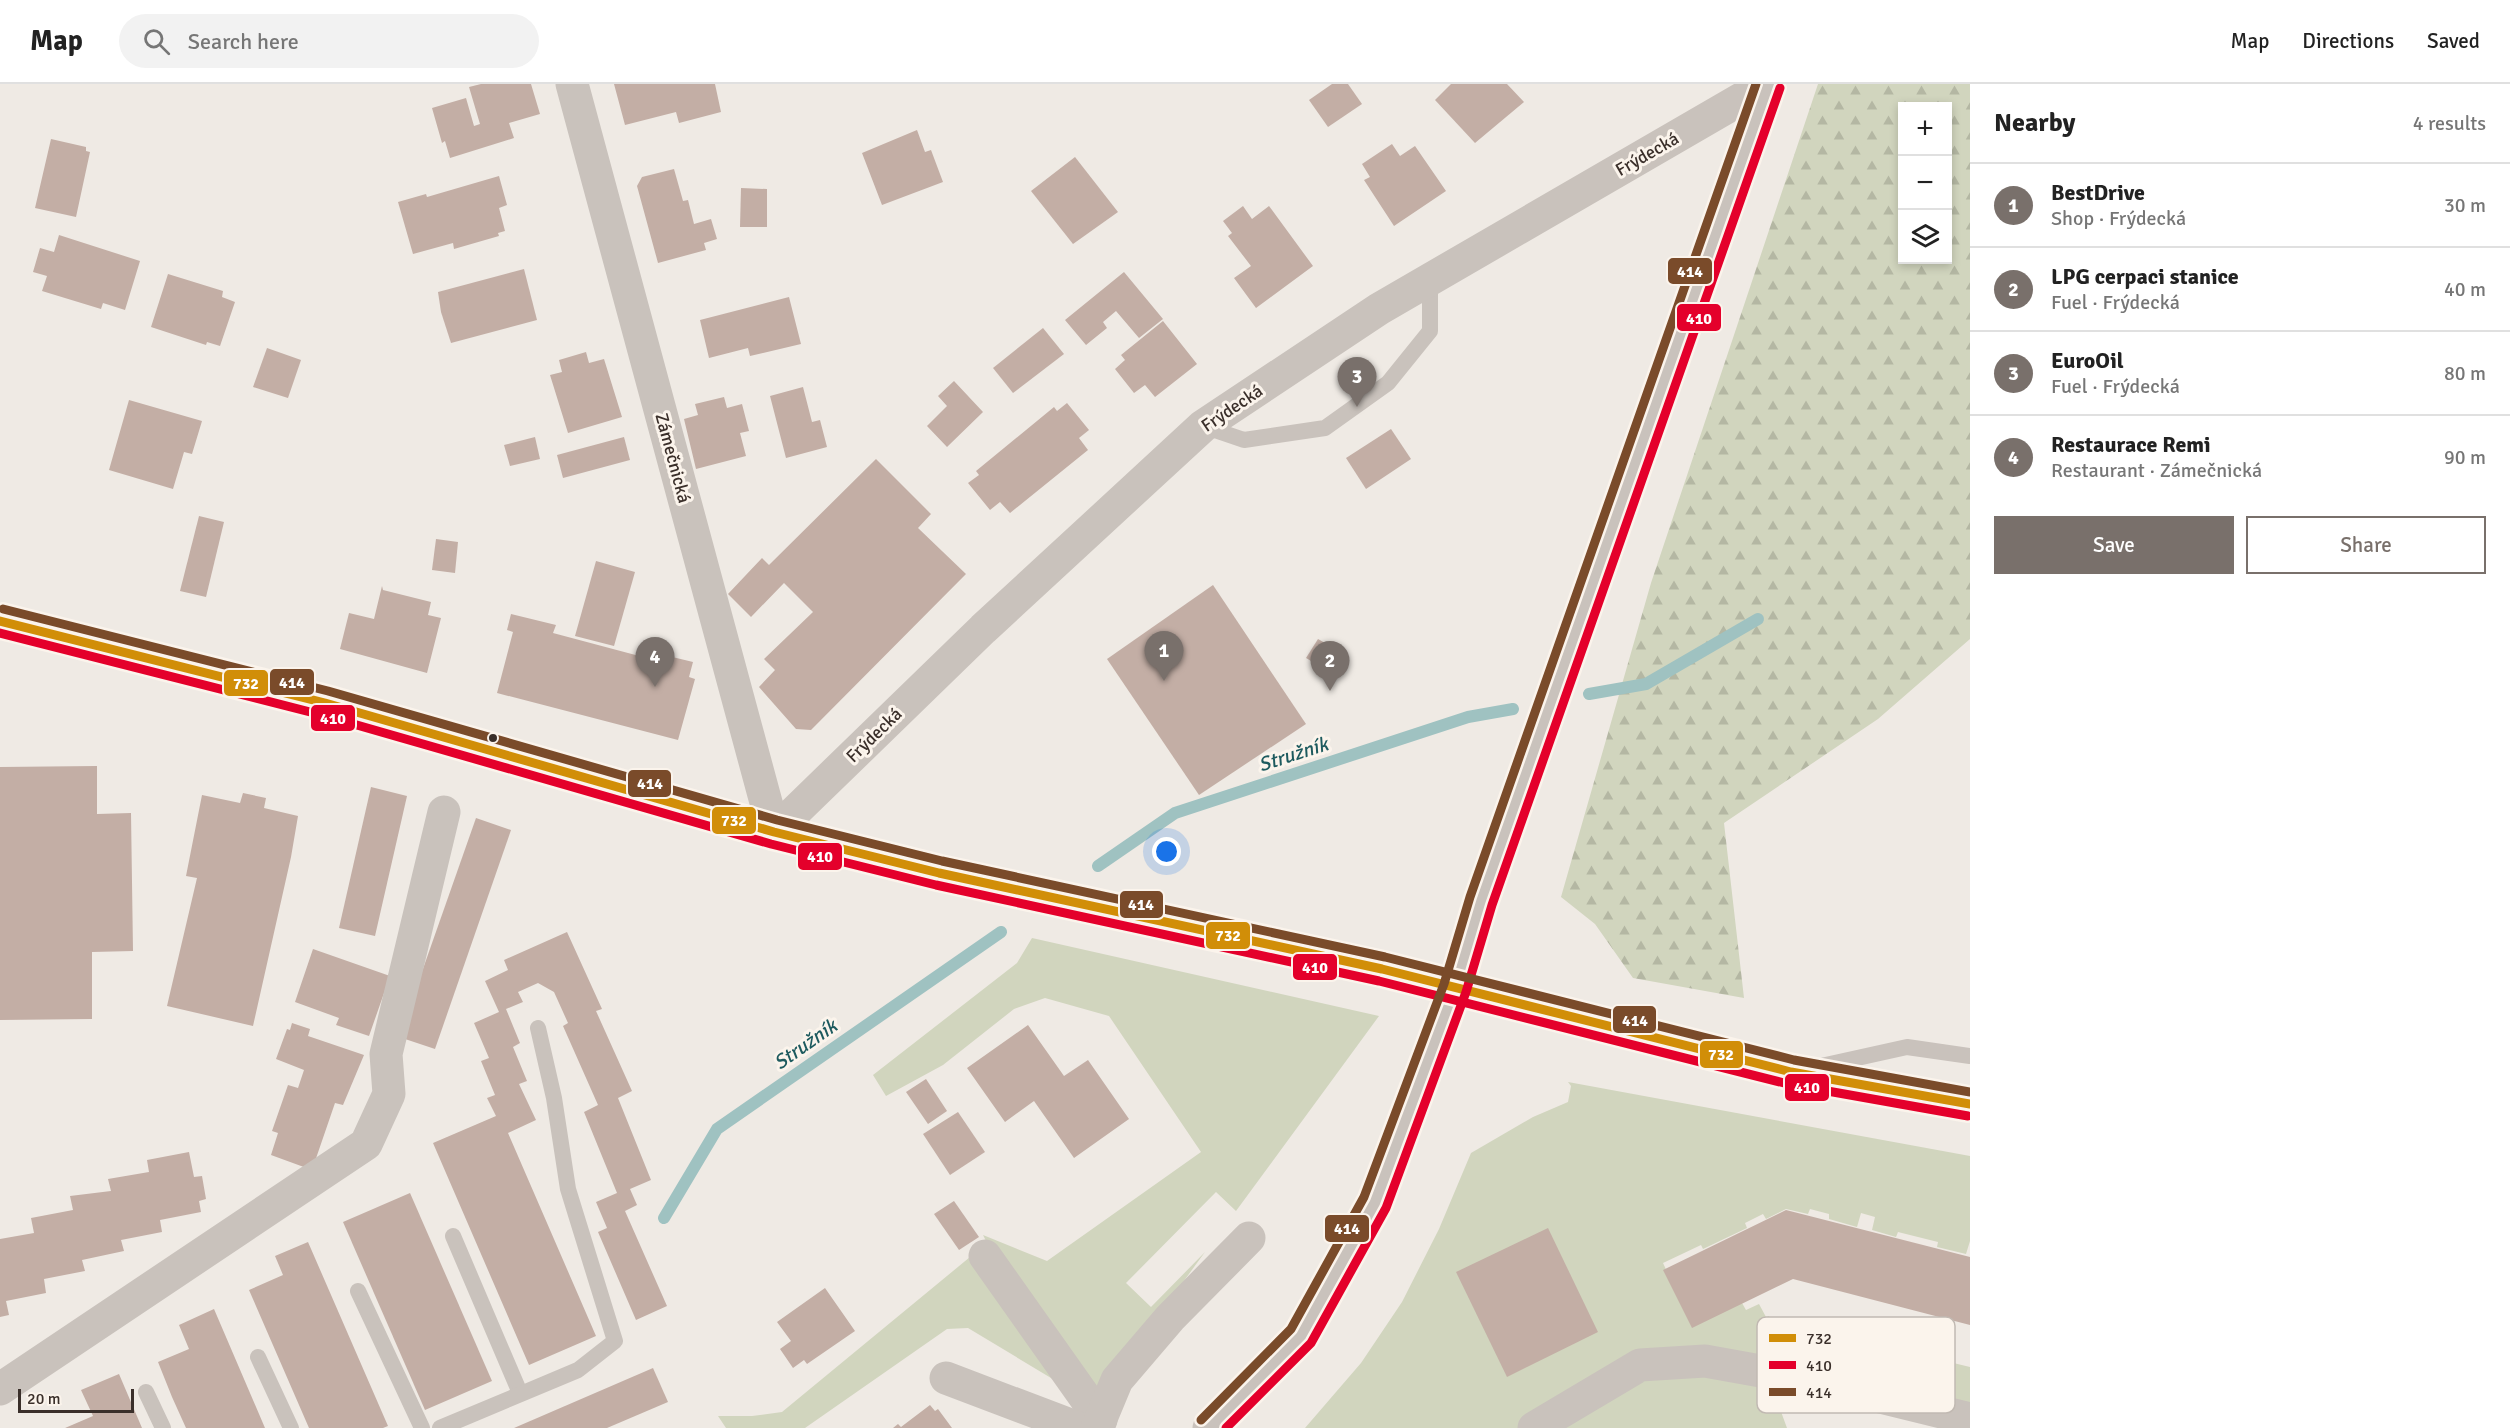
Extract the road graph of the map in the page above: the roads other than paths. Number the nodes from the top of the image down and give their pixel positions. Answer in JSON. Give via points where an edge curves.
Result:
{"nodes":[{"id":1,"x":572,"y":84,"type":"edge"},
{"id":2,"x":1768,"y":84,"type":"edge"},
{"id":3,"x":1430,"y":280,"type":"junction"},
{"id":4,"x":1203,"y":426,"type":"junction"},
{"id":5,"x":0,"y":621,"type":"edge"},
{"id":6,"x":444,"y":812,"type":"dead end"},
{"id":7,"x":774,"y":831,"type":"junction"},
{"id":8,"x":1455,"y":988,"type":"junction"},
{"id":9,"x":538,"y":1029,"type":"dead end"},
{"id":10,"x":1970,"y":1056,"type":"edge"},
{"id":11,"x":1791,"y":1072,"type":"junction"},
{"id":12,"x":1970,"y":1104,"type":"edge"},
{"id":13,"x":453,"y":1236,"type":"dead end"},
{"id":14,"x":1250,"y":1238,"type":"dead end"},
{"id":15,"x":985,"y":1256,"type":"dead end"},
{"id":16,"x":358,"y":1291,"type":"dead end"},
{"id":17,"x":258,"y":1357,"type":"dead end"},
{"id":18,"x":1757,"y":1370,"type":"edge"},
{"id":19,"x":946,"y":1378,"type":"dead end"},
{"id":20,"x":0,"y":1389,"type":"edge"},
{"id":21,"x":146,"y":1392,"type":"dead end"},
{"id":22,"x":520,"y":1393,"type":"junction"},
{"id":23,"x":1946,"y":1413,"type":"edge"},
{"id":24,"x":1970,"y":1419,"type":"edge"},
{"id":25,"x":1092,"y":1425,"type":"edge"},
{"id":26,"x":163,"y":1428,"type":"edge"},
{"id":27,"x":291,"y":1428,"type":"edge"},
{"id":28,"x":422,"y":1428,"type":"edge"},
{"id":29,"x":440,"y":1428,"type":"edge"},
{"id":30,"x":1209,"y":1428,"type":"edge"},
{"id":31,"x":1534,"y":1428,"type":"edge"}],
"edges":[{"from":1,"to":7,"type":"street","name":"Zámečnická"},
{"from":2,"to":3,"type":"street","name":"Frýdecká"},
{"from":2,"to":8,"type":"street","name":"Frýdecká","via":[[1485,890]]},
{"from":3,"to":4,"type":"street","name":"Frýdecká","via":[[1379,309]]},
{"from":3,"to":4,"type":"lane","via":[[1430,330],[1388,383],[1325,428],[1244,440]]},
{"from":4,"to":7,"type":"street","name":"Frýdecká","via":[[983,629]]},
{"from":5,"to":7,"type":"main road","via":[[325,703]]},
{"from":6,"to":20,"type":"street","via":[[386,1054],[389,1094],[366,1144]]},
{"from":7,"to":8,"type":"main road","via":[[939,873]]},
{"from":8,"to":11,"type":"main road"},
{"from":8,"to":30,"type":"street","name":"Frýdecká","via":[[1375,1202],[1301,1335]]},
{"from":9,"to":22,"type":"lane","via":[[554,1098],[568,1189],[615,1341],[578,1370]]},
{"from":10,"to":11,"type":"lane","via":[[1907,1047]]},
{"from":11,"to":12,"type":"main road"},
{"from":13,"to":22,"type":"lane"},
{"from":14,"to":25,"type":"street","via":[[1170,1318],[1117,1380]]},
{"from":15,"to":25,"type":"street"},
{"from":16,"to":28,"type":"lane"},
{"from":17,"to":27,"type":"lane"},
{"from":18,"to":31,"type":"street","via":[[1705,1361],[1640,1365]]},
{"from":19,"to":25,"type":"street"},
{"from":21,"to":26,"type":"lane"},
{"from":22,"to":29,"type":"lane"},
{"from":23,"to":24,"type":"street"}]}
